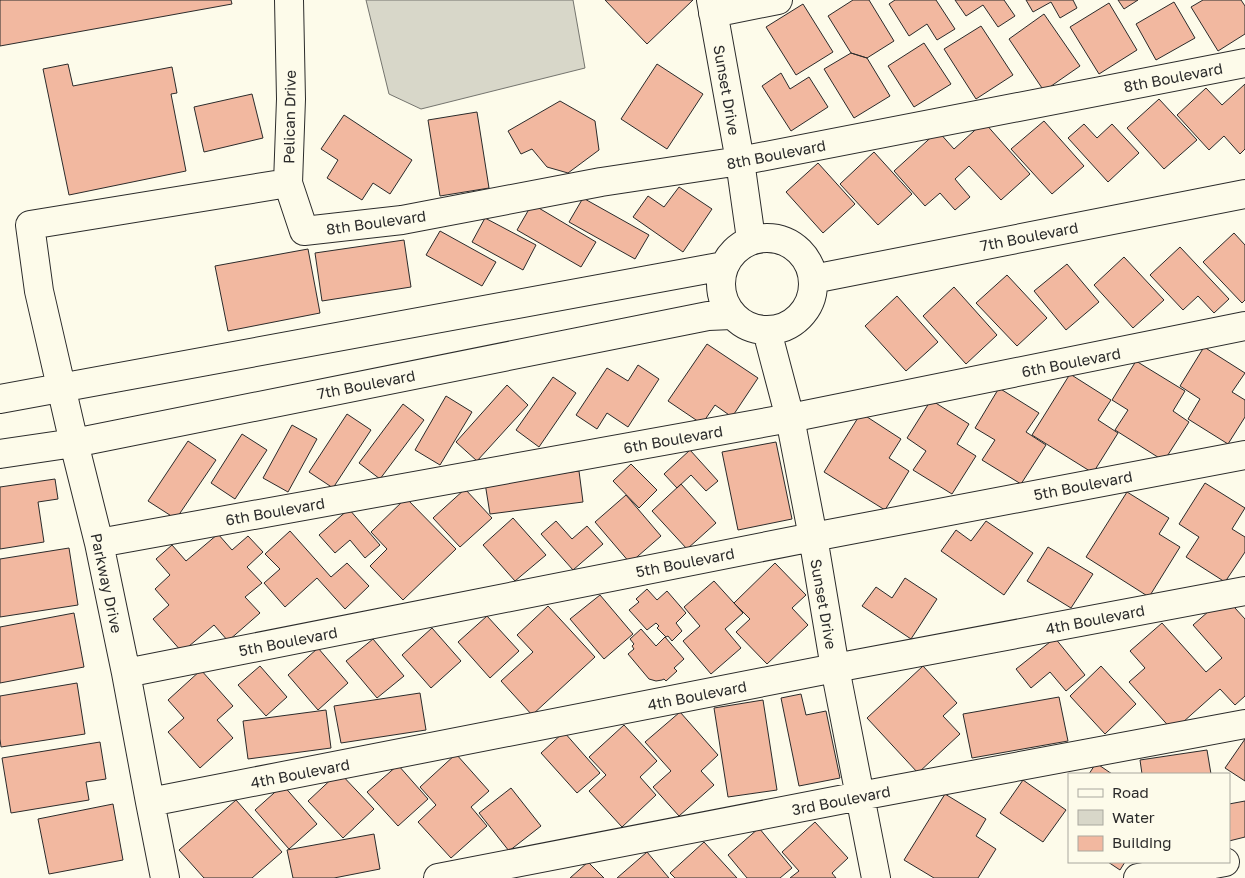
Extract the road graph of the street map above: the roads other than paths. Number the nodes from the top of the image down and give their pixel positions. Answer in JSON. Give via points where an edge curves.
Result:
{"nodes":[{"id":1,"x":289,"y":0,"type":"edge"},
{"id":2,"x":778,"y":0,"type":"edge"},
{"id":3,"x":712,"y":7,"type":"edge"},
{"id":4,"x":1245,"y":63,"type":"edge"},
{"id":5,"x":740,"y":161,"type":"junction"},
{"id":6,"x":288,"y":183,"type":"junction"},
{"id":7,"x":1245,"y":194,"type":"edge"},
{"id":8,"x":304,"y":231,"type":"joint"},
{"id":9,"x":752,"y":240,"type":"junction"},
{"id":10,"x":724,"y":266,"type":"junction"},
{"id":11,"x":813,"y":279,"type":"junction"},
{"id":12,"x":732,"y":315,"type":"junction"},
{"id":13,"x":1245,"y":326,"type":"edge"},
{"id":14,"x":767,"y":331,"type":"junction"},
{"id":15,"x":61,"y":387,"type":"junction"},
{"id":16,"x":0,"y":399,"type":"edge"},
{"id":17,"x":790,"y":418,"type":"junction"},
{"id":18,"x":74,"y":442,"type":"junction"},
{"id":19,"x":0,"y":454,"type":"edge"},
{"id":20,"x":1245,"y":455,"type":"edge"},
{"id":21,"x":813,"y":537,"type":"junction"},
{"id":22,"x":99,"y":543,"type":"junction"},
{"id":23,"x":1245,"y":591,"type":"edge"},
{"id":24,"x":835,"y":668,"type":"junction"},
{"id":25,"x":126,"y":673,"type":"junction"},
{"id":26,"x":1245,"y":724,"type":"edge"},
{"id":27,"x":860,"y":796,"type":"junction"},
{"id":28,"x":150,"y":802,"type":"junction"},
{"id":29,"x":1245,"y":858,"type":"edge"},
{"id":30,"x":1230,"y":860,"type":"edge"},
{"id":31,"x":1217,"y":863,"type":"edge"},
{"id":32,"x":165,"y":878,"type":"edge"},
{"id":33,"x":438,"y":878,"type":"edge"},
{"id":34,"x":876,"y":878,"type":"edge"},
{"id":35,"x":1138,"y":878,"type":"edge"}],
"edges":[{"from":1,"to":6,"type":"street","name":"Pelican Drive","via":[[291,99]]},
{"from":2,"to":3,"type":"street"},
{"from":3,"to":5,"type":"street","name":"Sunset Drive"},
{"from":4,"to":5,"type":"street","name":"8th Boulevard"},
{"from":5,"to":8,"type":"street","name":"8th Boulevard","via":[[601,182],[402,220]]},
{"from":5,"to":9,"type":"street","name":"Sunset Drive"},
{"from":6,"to":8,"type":"street","name":"Pelican Drive"},
{"from":6,"to":15,"type":"street","name":"Parkway Drive","via":[[30,225],[39,291]]},
{"from":7,"to":11,"type":"street","name":"7th Boulevard"},
{"from":9,"to":10,"type":"street","via":[[740,246]]},
{"from":9,"to":11,"type":"street","via":[[775,237],[792,244],[805,256]]},
{"from":10,"to":12,"type":"street","via":[[721,291]]},
{"from":10,"to":15,"type":"street"},
{"from":11,"to":14,"type":"street","via":[[810,301],[798,319],[788,326]]},
{"from":12,"to":14,"type":"street","via":[[754,329]]},
{"from":12,"to":18,"type":"street","name":"7th Boulevard","via":[[708,316]]},
{"from":13,"to":17,"type":"street","name":"6th Boulevard"},
{"from":14,"to":17,"type":"street","name":"Sunset Drive"},
{"from":15,"to":16,"type":"street"},
{"from":15,"to":18,"type":"street","name":"Parkway Drive"},
{"from":17,"to":21,"type":"street","name":"Sunset Drive"},
{"from":17,"to":22,"type":"street","name":"6th Boulevard"},
{"from":18,"to":19,"type":"street","name":"7th Boulevard"},
{"from":18,"to":22,"type":"street","name":"Parkway Drive"},
{"from":20,"to":21,"type":"street","name":"5th Boulevard"},
{"from":21,"to":24,"type":"street","name":"Sunset Drive"},
{"from":21,"to":25,"type":"street","name":"5th Boulevard"},
{"from":22,"to":25,"type":"street","name":"Parkway Drive"},
{"from":23,"to":24,"type":"street","name":"4th Boulevard"},
{"from":24,"to":27,"type":"street","name":"Sunset Drive"},
{"from":24,"to":28,"type":"street","name":"4th Boulevard"},
{"from":25,"to":28,"type":"street","name":"Parkway Drive"},
{"from":26,"to":27,"type":"street","name":"3rd Boulevard"},
{"from":27,"to":33,"type":"street","name":"3rd Boulevard"},
{"from":27,"to":34,"type":"street","name":"Sunset Drive"},
{"from":28,"to":32,"type":"street","name":"Parkway Drive"},
{"from":29,"to":30,"type":"street"},
{"from":31,"to":35,"type":"street"}]}
